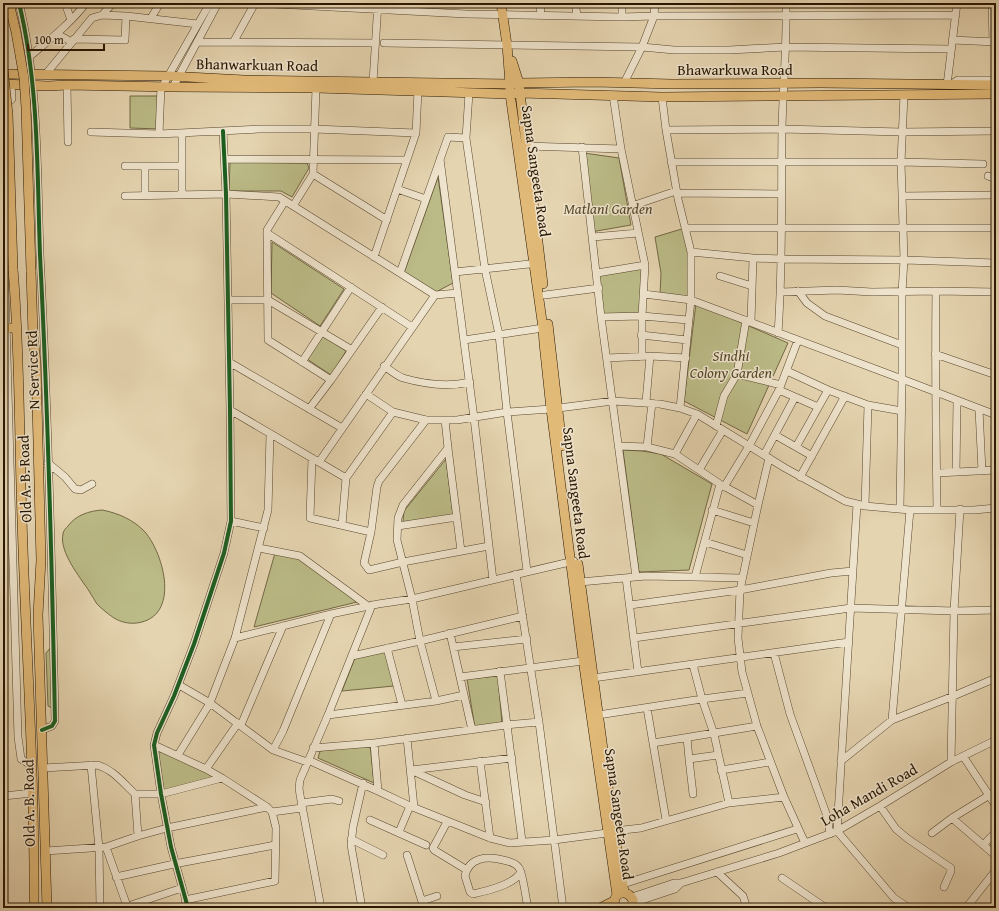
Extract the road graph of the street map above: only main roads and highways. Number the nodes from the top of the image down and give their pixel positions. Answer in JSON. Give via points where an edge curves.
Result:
{"nodes":[{"id":1,"x":9,"y":3,"type":"edge"},
{"id":2,"x":501,"y":3,"type":"edge"},
{"id":3,"x":3,"y":69,"type":"edge"},
{"id":4,"x":3,"y":74,"type":"edge"},
{"id":5,"x":514,"y":83,"type":"junction"},
{"id":6,"x":7,"y":84,"type":"edge"},
{"id":7,"x":996,"y":85,"type":"edge"},
{"id":8,"x":952,"y":89,"type":"junction"},
{"id":9,"x":515,"y":93,"type":"junction"},
{"id":10,"x":996,"y":94,"type":"edge"},
{"id":11,"x":538,"y":263,"type":"junction"},
{"id":12,"x":6,"y":328,"type":"road end"},
{"id":13,"x":17,"y":328,"type":"junction"},
{"id":14,"x":555,"y":408,"type":"junction"},
{"id":15,"x":574,"y":561,"type":"junction"},
{"id":16,"x":611,"y":832,"type":"junction"},
{"id":17,"x":624,"y":899,"type":"edge"},
{"id":18,"x":34,"y":908,"type":"edge"},
{"id":19,"x":47,"y":908,"type":"edge"},
{"id":20,"x":600,"y":908,"type":"edge"}],
"edges":[{"from":1,"to":19,"type":"main road","name":"Old A. B. Road","bridge":true,"via":[[24,78],[26,108],[36,362],[41,560],[38,615]]},
{"from":2,"to":5,"type":"main road"},
{"from":3,"to":13,"type":"main road","name":"Old A. B. Road","bridge":true,"via":[[8,114]]},
{"from":4,"to":5,"type":"main road","name":"Bhanwarkuan Road"},
{"from":5,"to":8,"type":"main road","name":"Bhawarkuwa Road","via":[[783,83]]},
{"from":5,"to":9,"type":"main road"},
{"from":6,"to":9,"type":"main road","name":"Bhanwarkuan Road"},
{"from":7,"to":8,"type":"main road"},
{"from":8,"to":9,"type":"main road","name":"Bhawarkuwa Road","via":[[904,95],[662,97]]},
{"from":8,"to":10,"type":"main road"},
{"from":9,"to":11,"type":"main road","name":"Sapna Sangeeta Road"},
{"from":9,"to":11,"type":"main road","name":"Sapna Sangeeta Road","via":[[526,146]]},
{"from":11,"to":14,"type":"main road","name":"Sapna Sangeeta Road","via":[[544,343]]},
{"from":11,"to":14,"type":"main road","name":"Sapna Sangeeta Road","via":[[545,295]]},
{"from":12,"to":13,"type":"main road"},
{"from":13,"to":18,"type":"main road","name":"Old A. B. Road","via":[[35,851]]},
{"from":14,"to":15,"type":"main road","name":"Sapna Sangeeta Road","via":[[563,454]]},
{"from":15,"to":16,"type":"main road","name":"Sapna Sangeeta Road","via":[[584,661]]},
{"from":15,"to":16,"type":"main road","name":"Sapna Sangeeta Road","via":[[580,582]]},
{"from":16,"to":17,"type":"main road","name":"Sapna Sangeeta Road"},
{"from":17,"to":20,"type":"main road"}]}
